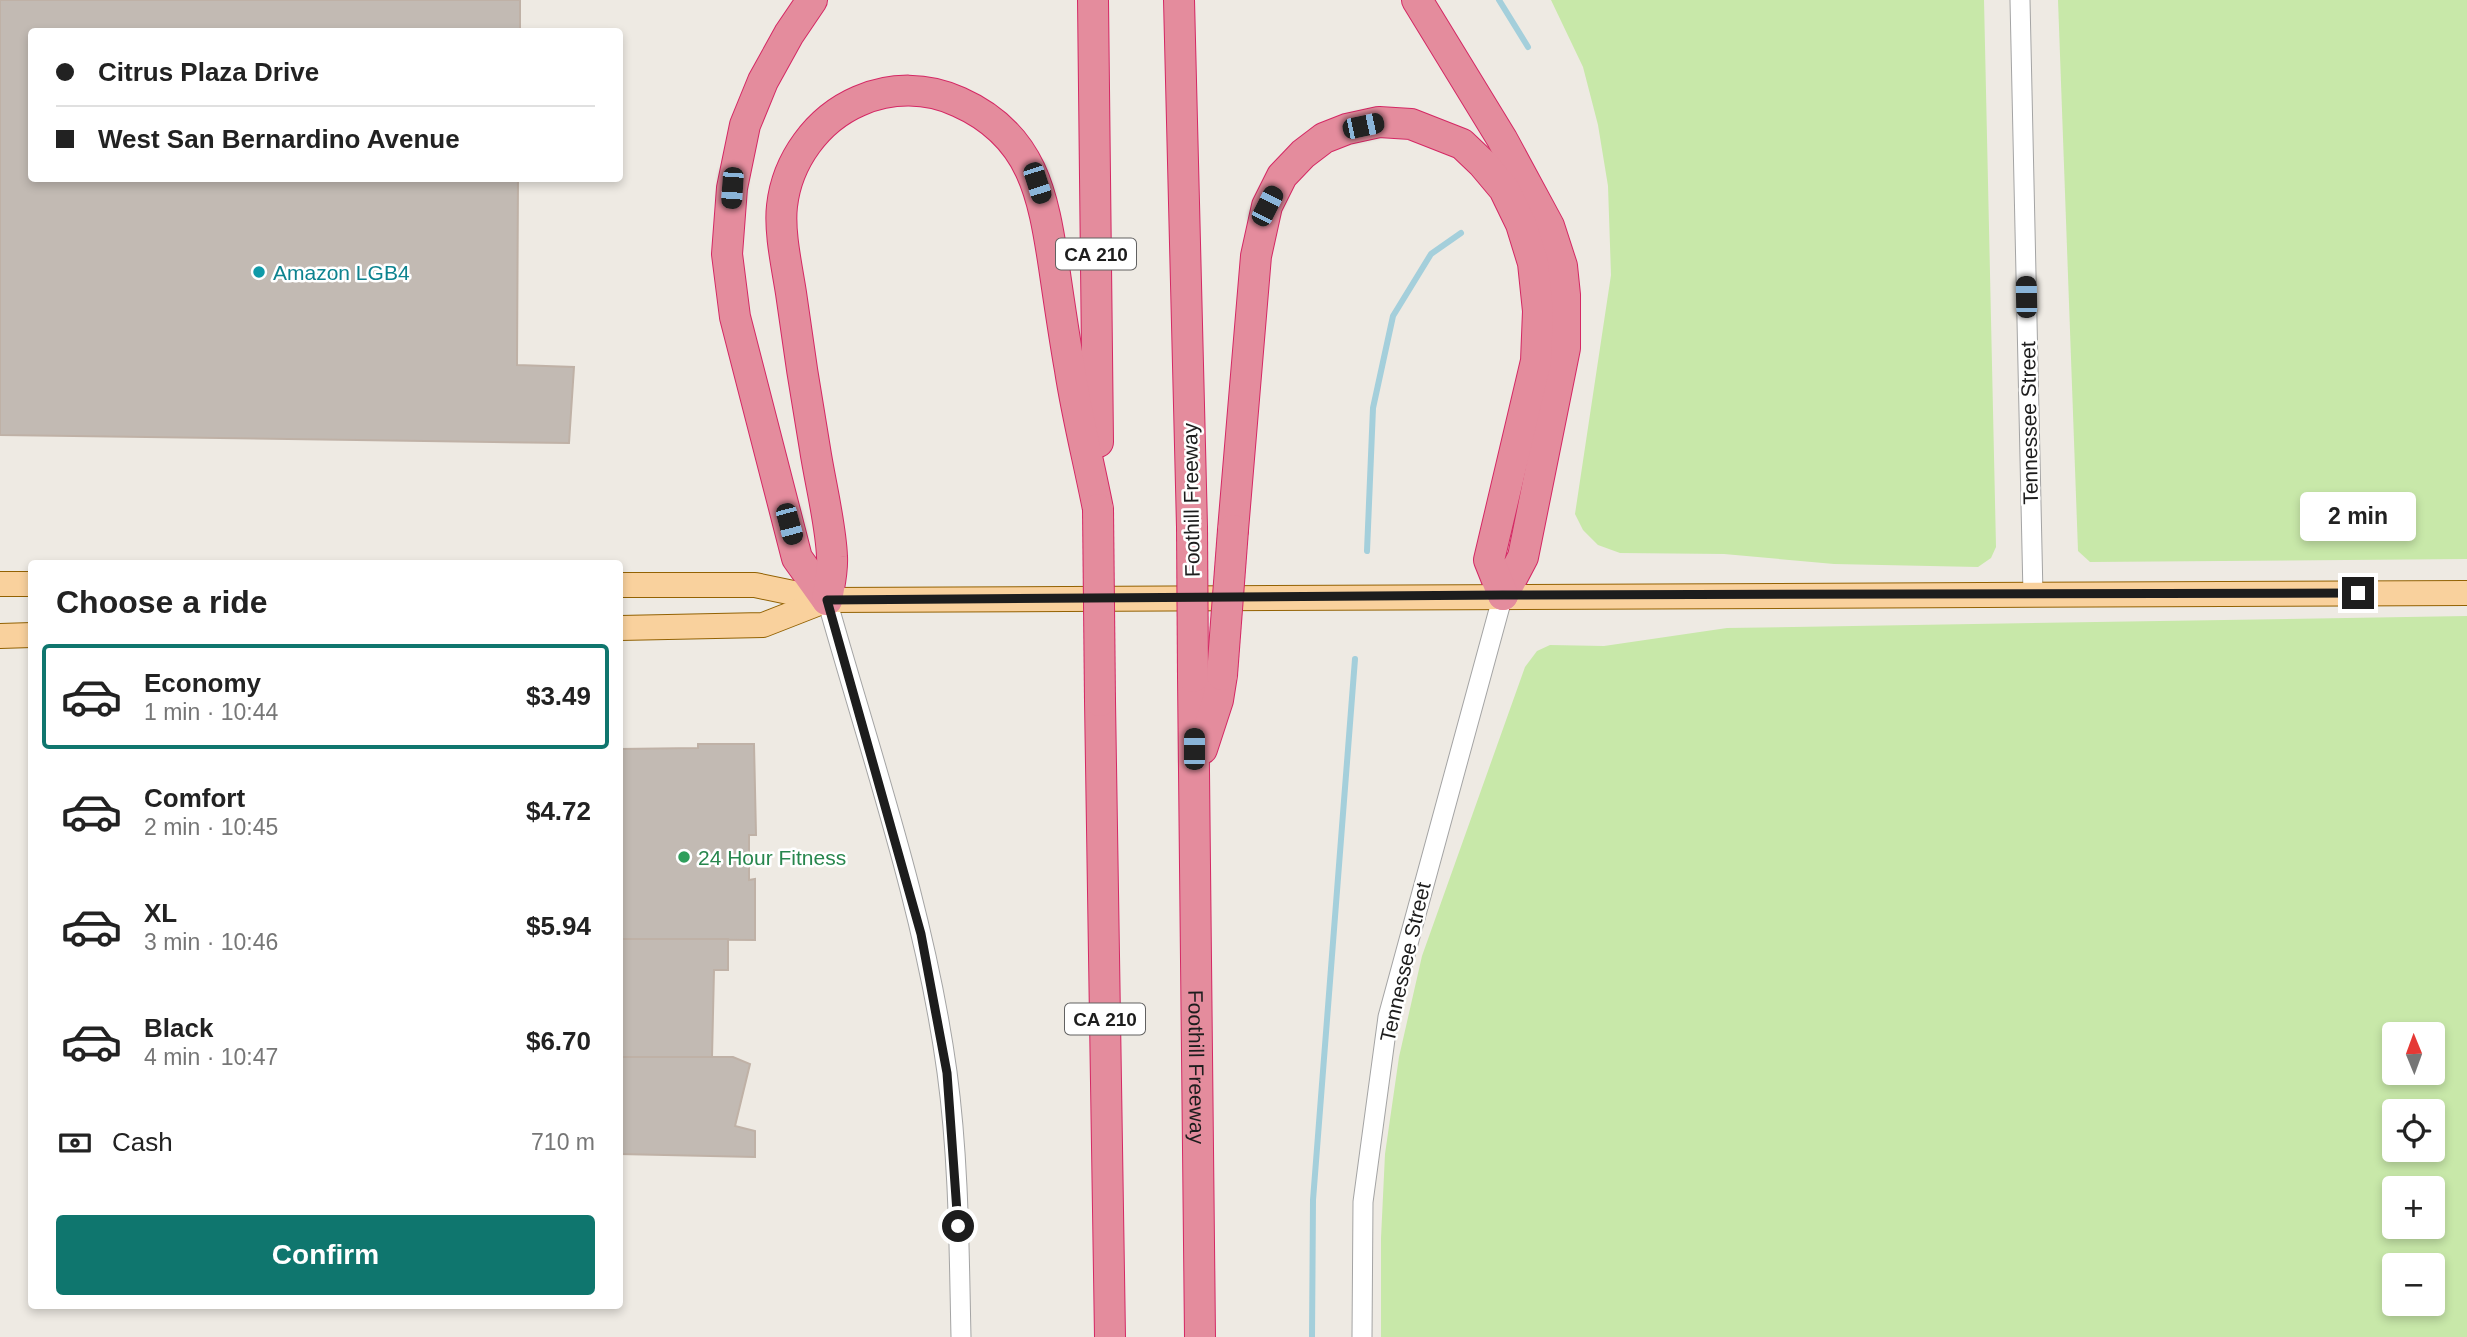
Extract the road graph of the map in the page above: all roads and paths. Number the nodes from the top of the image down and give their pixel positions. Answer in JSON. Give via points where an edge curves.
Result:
{"nodes":[{"id":1,"x":811,"y":0,"type":"edge"},
{"id":2,"x":1093,"y":0,"type":"edge"},
{"id":3,"x":1180,"y":0,"type":"edge"},
{"id":4,"x":1417,"y":0,"type":"edge"},
{"id":5,"x":2020,"y":0,"type":"edge"},
{"id":6,"x":1098,"y":509,"type":"junction"},
{"id":7,"x":0,"y":584,"type":"edge"},
{"id":8,"x":28,"y":584,"type":"edge"},
{"id":9,"x":623,"y":585,"type":"edge"},
{"id":10,"x":2467,"y":593,"type":"edge"},
{"id":11,"x":1503,"y":595,"type":"junction"},
{"id":12,"x":2033,"y":595,"type":"junction"},
{"id":13,"x":827,"y":600,"type":"junction"},
{"id":14,"x":623,"y":628,"type":"edge"},
{"id":15,"x":28,"y":635,"type":"edge"},
{"id":16,"x":0,"y":636,"type":"edge"},
{"id":17,"x":1208,"y":676,"type":"junction"},
{"id":18,"x":961,"y":1337,"type":"edge"},
{"id":19,"x":1110,"y":1337,"type":"edge"},
{"id":20,"x":1200,"y":1337,"type":"edge"},
{"id":21,"x":1362,"y":1337,"type":"edge"}],
"edges":[{"from":1,"to":13,"type":"highway","via":[[763,81],[745,125],[732,188],[727,254],[735,317],[797,558]]},
{"from":2,"to":6,"type":"highway","number":"CA 210"},
{"from":3,"to":17,"type":"highway","name":"Foothill Freeway","bridge":true,"via":[[1192,527]]},
{"from":4,"to":11,"type":"highway","via":[[1502,139],[1549,226],[1562,266],[1565,348],[1524,557]]},
{"from":5,"to":12,"type":"street","name":"Tennessee Street"},
{"from":6,"to":13,"type":"highway","via":[[1070,372],[1046,211],[1021,152],[977,110],[947,96],[920,90],[865,98],[840,109],[811,138],[789,174],[782,209],[786,262],[833,558]]},
{"from":6,"to":19,"type":"highway","number":"CA 210","bridge":true},
{"from":7,"to":8,"type":"main road"},
{"from":9,"to":13,"type":"main road","via":[[755,585]]},
{"from":10,"to":12,"type":"main road"},
{"from":11,"to":12,"type":"main road"},
{"from":11,"to":13,"type":"main road"},
{"from":11,"to":17,"type":"highway","bridge":true,"via":[[1489,559],[1536,361],[1538,311],[1533,262],[1521,224],[1504,189],[1462,144],[1411,124],[1379,122],[1347,130],[1324,138],[1303,154],[1282,176],[1267,206],[1256,256],[1233,530]]},
{"from":11,"to":21,"type":"street","name":"Tennessee Street","via":[[1388,1017],[1363,1202]]},
{"from":13,"to":14,"type":"main road","via":[[763,625]]},
{"from":13,"to":18,"type":"street","via":[[921,934],[945,1060],[957,1198]]},
{"from":15,"to":16,"type":"main road"},
{"from":17,"to":20,"type":"highway","name":"Foothill Freeway","via":[[1194,773]]}]}
